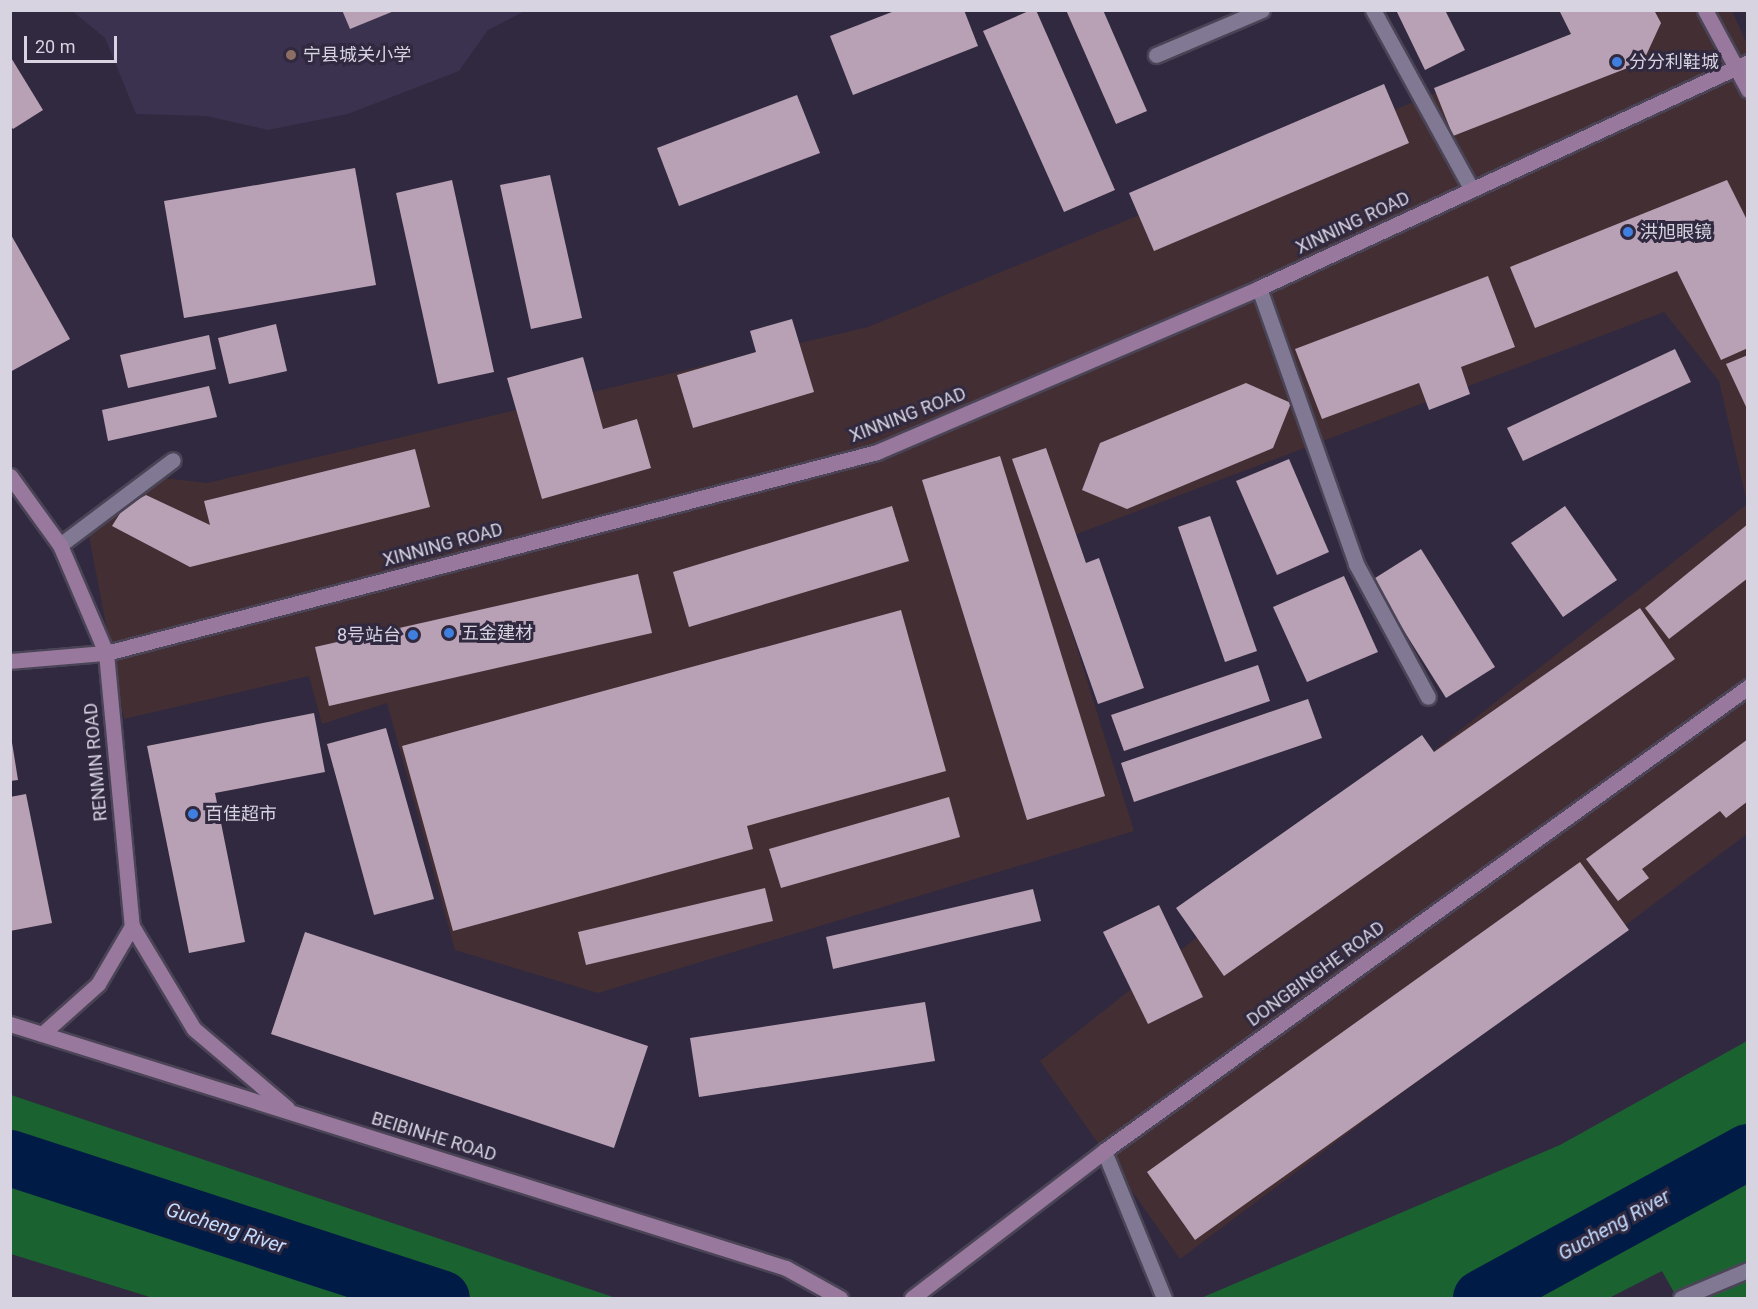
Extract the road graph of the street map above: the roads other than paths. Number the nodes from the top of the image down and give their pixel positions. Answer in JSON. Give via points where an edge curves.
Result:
{"nodes":[{"id":1,"x":1262,"y":10,"type":"edge"},
{"id":2,"x":1373,"y":10,"type":"edge"},
{"id":3,"x":1705,"y":10,"type":"edge"},
{"id":4,"x":1156,"y":55,"type":"dead end"},
{"id":5,"x":1742,"y":65,"type":"edge"},
{"id":6,"x":1748,"y":90,"type":"edge"},
{"id":7,"x":1472,"y":190,"type":"junction"},
{"id":8,"x":1259,"y":288,"type":"junction"},
{"id":9,"x":173,"y":460,"type":"dead end"},
{"id":10,"x":10,"y":476,"type":"edge"},
{"id":11,"x":60,"y":545,"type":"junction"},
{"id":12,"x":105,"y":653,"type":"junction"},
{"id":13,"x":10,"y":661,"type":"edge"},
{"id":14,"x":1748,"y":687,"type":"edge"},
{"id":15,"x":1428,"y":697,"type":"dead end"},
{"id":16,"x":132,"y":926,"type":"junction"},
{"id":17,"x":10,"y":1024,"type":"edge"},
{"id":18,"x":42,"y":1034,"type":"junction"},
{"id":19,"x":294,"y":1114,"type":"junction"},
{"id":20,"x":1104,"y":1151,"type":"junction"},
{"id":21,"x":1748,"y":1270,"type":"edge"},
{"id":22,"x":1161,"y":1293,"type":"edge"},
{"id":23,"x":840,"y":1299,"type":"edge"},
{"id":24,"x":912,"y":1299,"type":"edge"},
{"id":25,"x":1681,"y":1299,"type":"edge"}],
"edges":[{"from":1,"to":4,"type":"street"},
{"from":2,"to":7,"type":"street"},
{"from":3,"to":5,"type":"main road"},
{"from":5,"to":6,"type":"main road"},
{"from":5,"to":7,"type":"main road","name":"XINNING ROAD"},
{"from":7,"to":8,"type":"main road","name":"XINNING ROAD"},
{"from":8,"to":12,"type":"main road","name":"XINNING ROAD","via":[[877,452]]},
{"from":8,"to":15,"type":"street","via":[[1356,564]]},
{"from":9,"to":11,"type":"street"},
{"from":10,"to":11,"type":"main road","name":"RENMIN ROAD"},
{"from":11,"to":12,"type":"main road","name":"RENMIN ROAD"},
{"from":12,"to":13,"type":"main road","name":"XINNING ROAD"},
{"from":12,"to":16,"type":"main road","name":"RENMIN ROAD"},
{"from":14,"to":20,"type":"main road","name":"DONGBINGHE ROAD"},
{"from":16,"to":18,"type":"main road","via":[[98,984]]},
{"from":16,"to":19,"type":"main road","via":[[194,1029]]},
{"from":17,"to":18,"type":"main road","name":"BEIBINHE ROAD"},
{"from":18,"to":19,"type":"main road","name":"BEIBINHE ROAD"},
{"from":19,"to":23,"type":"main road","name":"BEIBINHE ROAD","via":[[786,1268]]},
{"from":20,"to":22,"type":"street"},
{"from":20,"to":24,"type":"main road","name":"DONGBINGHE ROAD"},
{"from":21,"to":25,"type":"street"}]}
